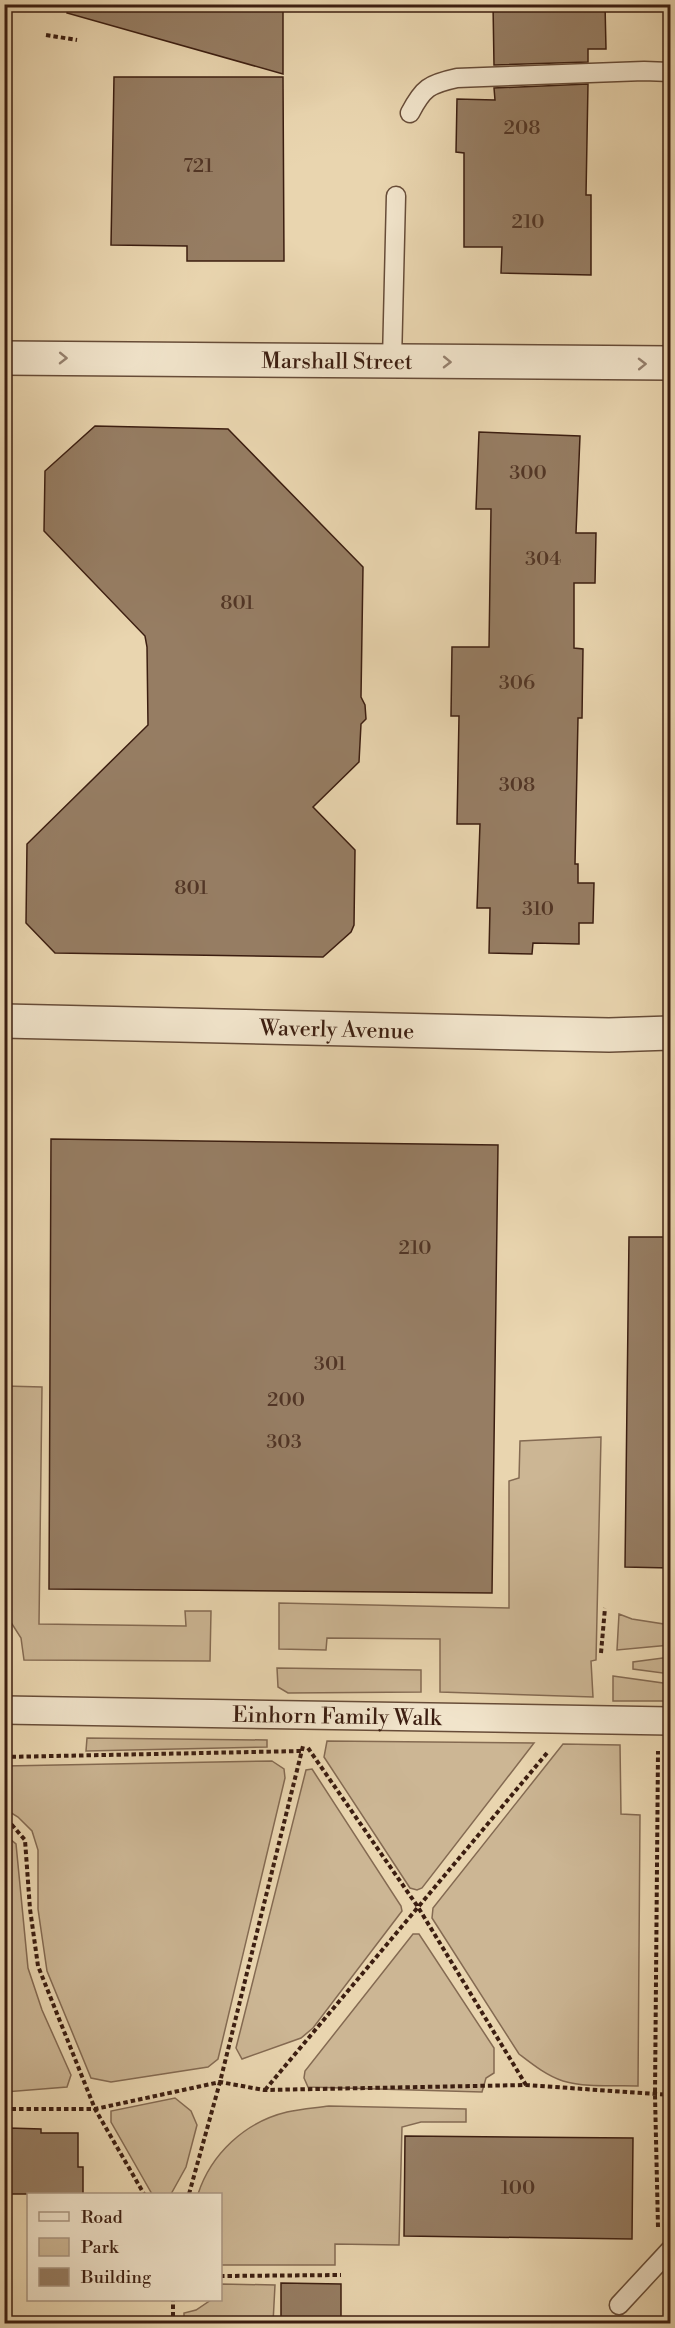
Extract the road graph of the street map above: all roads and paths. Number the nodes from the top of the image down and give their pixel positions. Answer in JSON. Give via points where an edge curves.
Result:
{"nodes":[{"id":1,"x":6,"y":4,"type":"edge"},
{"id":2,"x":46,"y":35,"type":"dead end"},
{"id":3,"x":77,"y":40,"type":"dead end"},
{"id":4,"x":670,"y":72,"type":"edge"},
{"id":5,"x":4,"y":80,"type":"edge"},
{"id":6,"x":410,"y":113,"type":"dead end"},
{"id":7,"x":396,"y":196,"type":"dead end"},
{"id":8,"x":4,"y":358,"type":"edge"},
{"id":9,"x":392,"y":361,"type":"junction"},
{"id":10,"x":670,"y":363,"type":"edge"},
{"id":11,"x":4,"y":1021,"type":"edge"},
{"id":12,"x":670,"y":1034,"type":"edge"},
{"id":13,"x":605,"y":1608,"type":"dead end"},
{"id":14,"x":601,"y":1653,"type":"dead end"},
{"id":15,"x":4,"y":1710,"type":"edge"},
{"id":16,"x":664,"y":1721,"type":"edge"},
{"id":17,"x":553,"y":1745,"type":"dead end"},
{"id":18,"x":302,"y":1751,"type":"junction"},
{"id":19,"x":4,"y":1757,"type":"edge"},
{"id":20,"x":4,"y":1825,"type":"edge"},
{"id":21,"x":418,"y":1907,"type":"junction"},
{"id":22,"x":220,"y":2082,"type":"junction"},
{"id":23,"x":526,"y":2085,"type":"junction"},
{"id":24,"x":264,"y":2090,"type":"junction"},
{"id":25,"x":655,"y":2095,"type":"junction"},
{"id":26,"x":670,"y":2096,"type":"edge"},
{"id":27,"x":4,"y":2109,"type":"edge"},
{"id":28,"x":95,"y":2109,"type":"junction"},
{"id":29,"x":143,"y":2193,"type":"edge"},
{"id":30,"x":189,"y":2193,"type":"edge"},
{"id":31,"x":658,"y":2230,"type":"dead end"},
{"id":32,"x":670,"y":2250,"type":"edge"},
{"id":33,"x":222,"y":2276,"type":"edge"},
{"id":34,"x":341,"y":2276,"type":"dead end"},
{"id":35,"x":173,"y":2301,"type":"edge"},
{"id":36,"x":619,"y":2305,"type":"dead end"},
{"id":37,"x":173,"y":2324,"type":"edge"}],
"edges":[{"from":1,"to":5,"type":"path"},
{"from":2,"to":3,"type":"path"},
{"from":4,"to":6,"type":"lane","via":[[456,78],[428,87]]},
{"from":7,"to":9,"type":"lane"},
{"from":8,"to":9,"type":"street","name":"Marshall Street","one_way":true},
{"from":9,"to":10,"type":"street","name":"Marshall Street","one_way":true},
{"from":11,"to":12,"type":"street","name":"Waverly Avenue"},
{"from":13,"to":14,"type":"path"},
{"from":15,"to":16,"type":"street","name":"Einhorn Family Walk"},
{"from":16,"to":25,"type":"path"},
{"from":17,"to":21,"type":"path"},
{"from":18,"to":19,"type":"path"},
{"from":18,"to":21,"type":"path","via":[[304,1742]]},
{"from":18,"to":22,"type":"path"},
{"from":20,"to":28,"type":"path","via":[[12,1825],[25,1840],[38,1966]]},
{"from":21,"to":23,"type":"path"},
{"from":21,"to":24,"type":"path"},
{"from":22,"to":24,"type":"path"},
{"from":22,"to":28,"type":"path"},
{"from":22,"to":30,"type":"path"},
{"from":23,"to":24,"type":"path"},
{"from":23,"to":25,"type":"path"},
{"from":25,"to":26,"type":"path"},
{"from":25,"to":31,"type":"path"},
{"from":27,"to":28,"type":"path"},
{"from":28,"to":29,"type":"path"},
{"from":32,"to":36,"type":"lane"},
{"from":33,"to":34,"type":"path"},
{"from":35,"to":37,"type":"path"}]}
